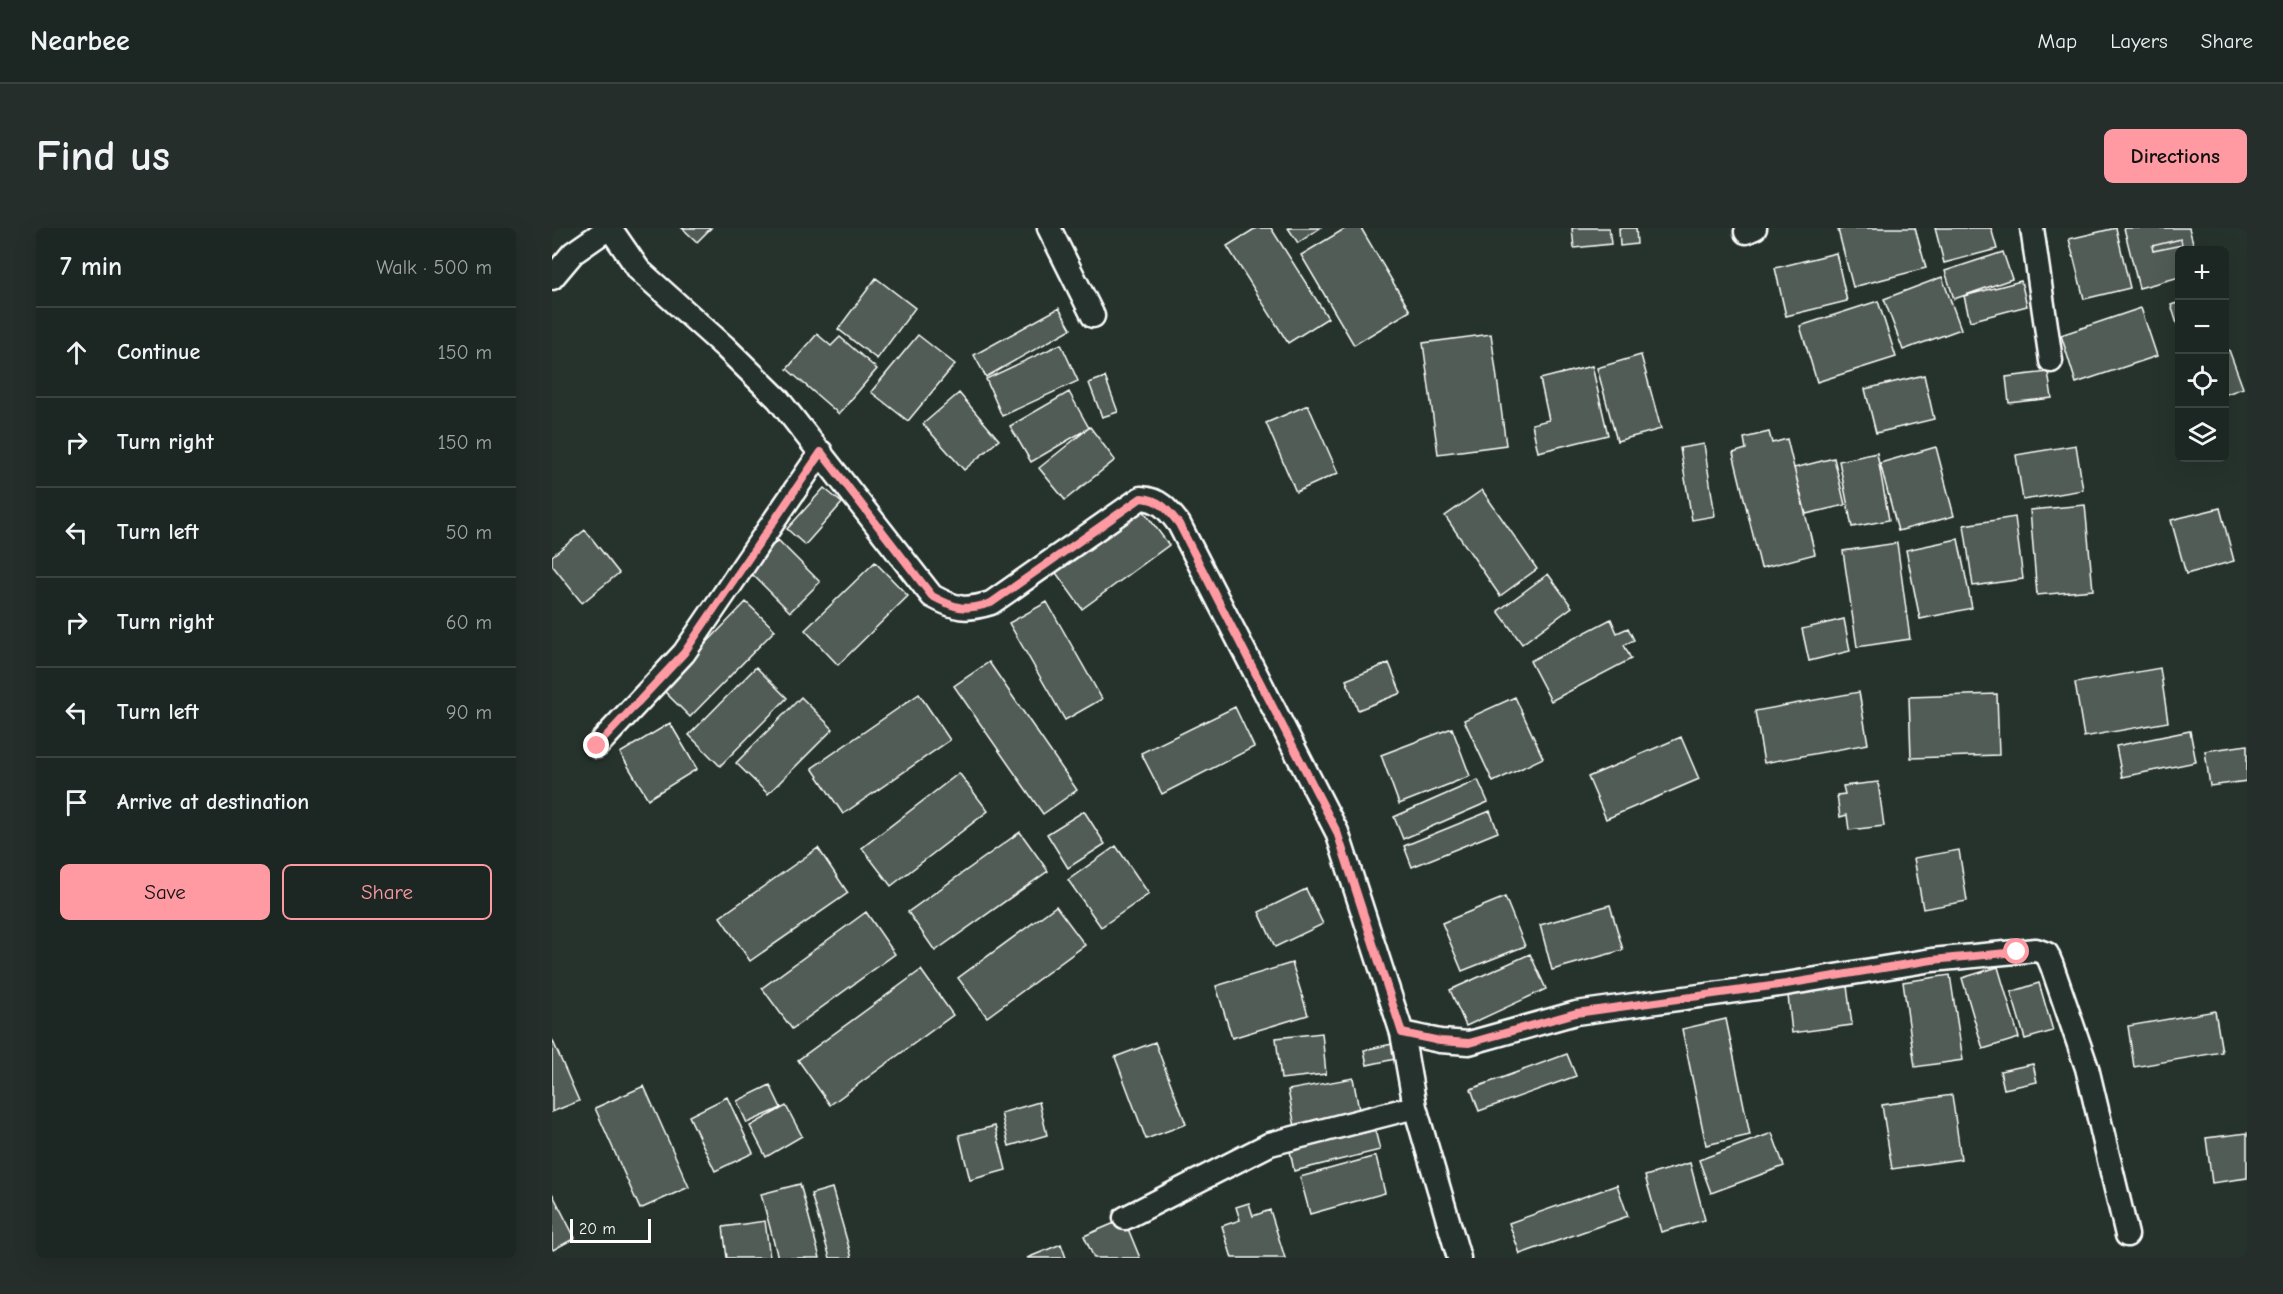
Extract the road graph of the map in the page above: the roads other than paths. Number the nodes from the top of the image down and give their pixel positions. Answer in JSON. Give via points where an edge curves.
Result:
{"nodes":[{"id":1,"x":610,"y":228,"type":"edge"},
{"id":2,"x":1048,"y":228,"type":"edge"},
{"id":3,"x":2032,"y":228,"type":"edge"},
{"id":4,"x":552,"y":278,"type":"edge"},
{"id":5,"x":1094,"y":316,"type":"dead end"},
{"id":6,"x":2051,"y":361,"type":"dead end"},
{"id":7,"x":821,"y":452,"type":"junction"},
{"id":8,"x":597,"y":746,"type":"dead end"},
{"id":9,"x":1402,"y":1033,"type":"junction"},
{"id":10,"x":1415,"y":1107,"type":"junction"},
{"id":11,"x":1125,"y":1218,"type":"dead end"},
{"id":12,"x":2127,"y":1235,"type":"dead end"},
{"id":13,"x":1459,"y":1258,"type":"edge"}],
"edges":[{"from":1,"to":4,"type":"street","via":[[573,252]]},
{"from":1,"to":7,"type":"street","via":[[639,270],[778,399]]},
{"from":2,"to":5,"type":"street"},
{"from":3,"to":6,"type":"street"},
{"from":7,"to":8,"type":"street","via":[[684,653]]},
{"from":7,"to":9,"type":"street","via":[[932,596],[950,606],[970,609],[991,603],[1141,498],[1153,498],[1165,507],[1179,524],[1337,832]]},
{"from":9,"to":10,"type":"street"},
{"from":9,"to":12,"type":"street","via":[[1469,1043],[1576,1013],[1932,960],[2036,950],[2047,954],[2086,1068]]},
{"from":10,"to":11,"type":"street","via":[[1270,1144]]},
{"from":10,"to":13,"type":"street"}]}
